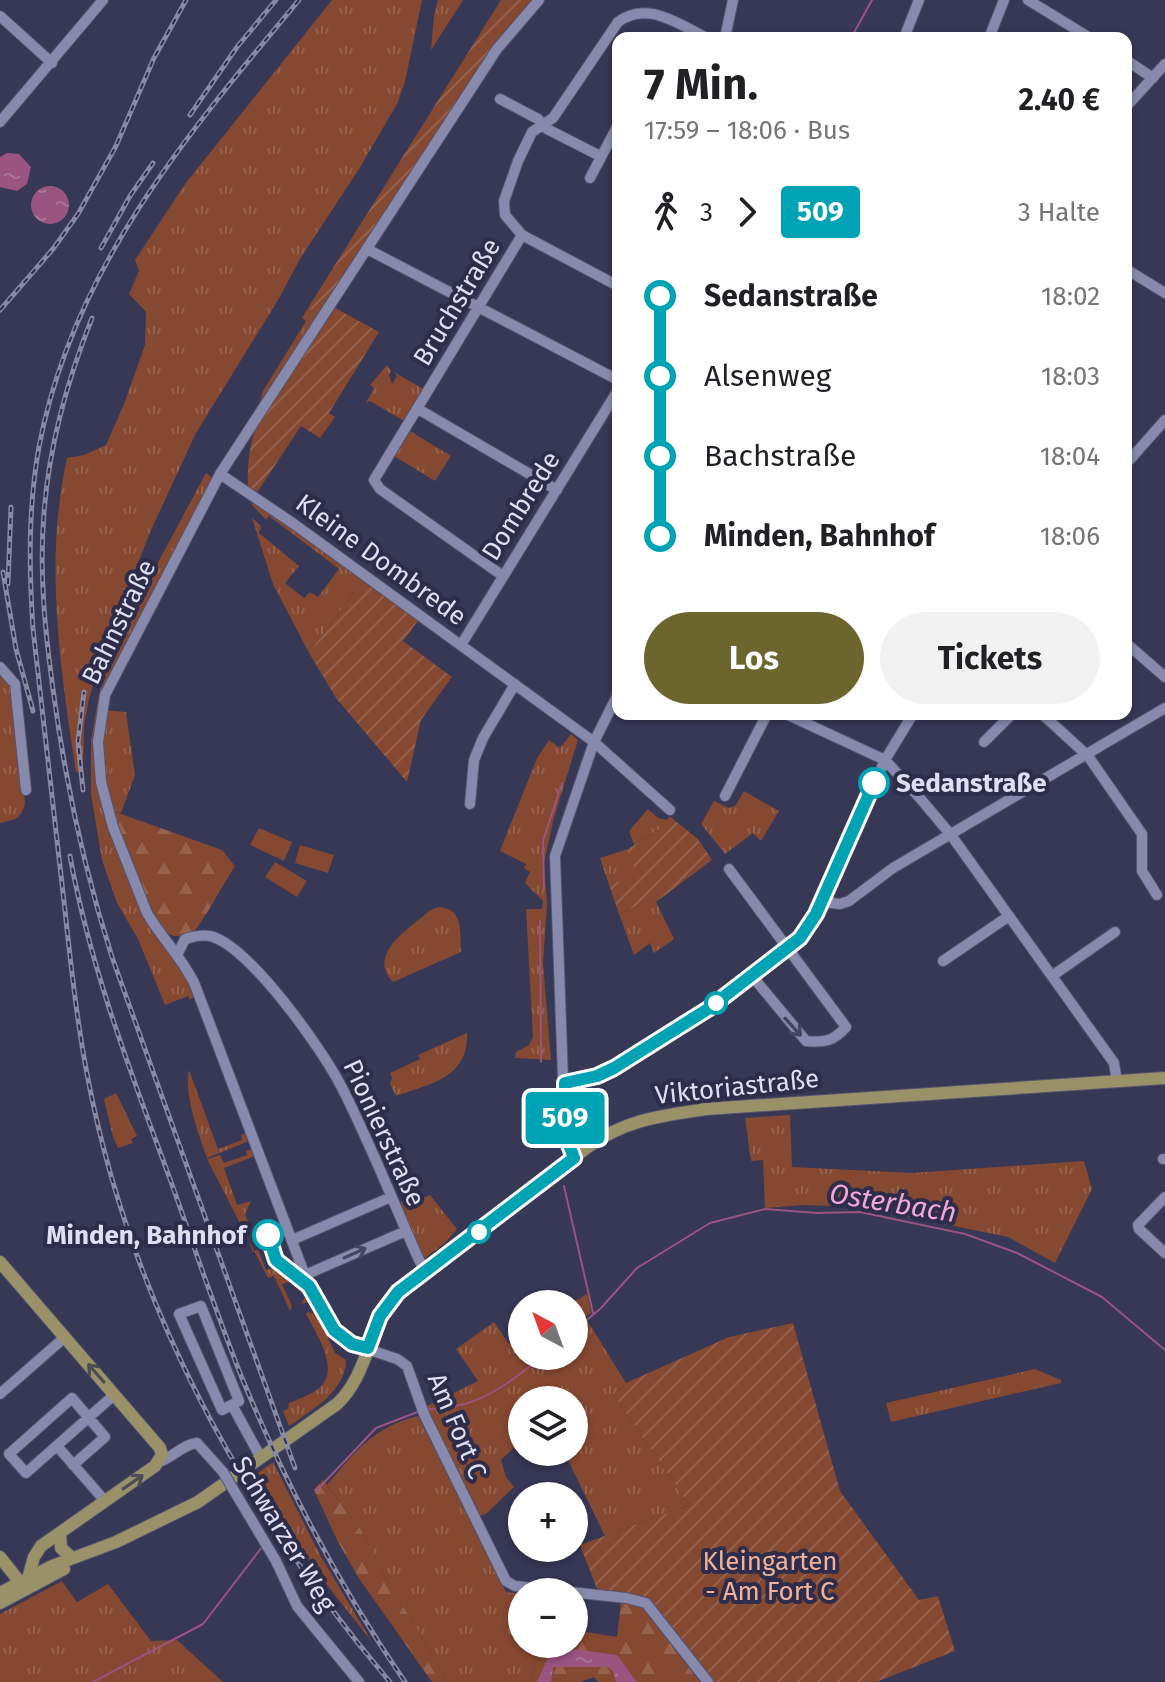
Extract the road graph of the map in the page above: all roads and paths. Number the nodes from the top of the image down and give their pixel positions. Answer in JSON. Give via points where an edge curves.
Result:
{"nodes":[{"id":1,"x":103,"y":0,"type":"edge"},
{"id":2,"x":539,"y":0,"type":"edge"},
{"id":3,"x":733,"y":0,"type":"edge"},
{"id":4,"x":919,"y":0,"type":"edge"},
{"id":5,"x":1004,"y":0,"type":"edge"},
{"id":6,"x":1028,"y":0,"type":"edge"},
{"id":7,"x":0,"y":16,"type":"edge"},
{"id":8,"x":695,"y":32,"type":"edge"},
{"id":9,"x":726,"y":32,"type":"edge"},
{"id":10,"x":906,"y":32,"type":"edge"},
{"id":11,"x":991,"y":32,"type":"edge"},
{"id":12,"x":1080,"y":32,"type":"edge"},
{"id":13,"x":52,"y":63,"type":"junction"},
{"id":14,"x":1132,"y":64,"type":"edge"},
{"id":15,"x":1165,"y":64,"type":"edge"},
{"id":16,"x":1153,"y":78,"type":"junction"},
{"id":17,"x":500,"y":99,"type":"dead end"},
{"id":18,"x":1132,"y":101,"type":"edge"},
{"id":19,"x":0,"y":122,"type":"edge"},
{"id":20,"x":543,"y":125,"type":"junction"},
{"id":21,"x":612,"y":135,"type":"edge"},
{"id":22,"x":600,"y":156,"type":"junction"},
{"id":23,"x":590,"y":178,"type":"dead end"},
{"id":24,"x":522,"y":235,"type":"junction"},
{"id":25,"x":367,"y":249,"type":"junction"},
{"id":26,"x":1132,"y":273,"type":"edge"},
{"id":27,"x":612,"y":283,"type":"edge"},
{"id":28,"x":1165,"y":293,"type":"edge"},
{"id":29,"x":478,"y":308,"type":"junction"},
{"id":30,"x":612,"y":377,"type":"edge"},
{"id":31,"x":612,"y":400,"type":"edge"},
{"id":32,"x":418,"y":409,"type":"junction"},
{"id":33,"x":1165,"y":420,"type":"edge"},
{"id":34,"x":1132,"y":457,"type":"edge"},
{"id":35,"x":220,"y":474,"type":"junction"},
{"id":36,"x":557,"y":490,"type":"junction"},
{"id":37,"x":503,"y":576,"type":"junction"},
{"id":38,"x":461,"y":645,"type":"junction"},
{"id":39,"x":1132,"y":648,"type":"edge"},
{"id":40,"x":0,"y":667,"type":"edge"},
{"id":41,"x":1165,"y":677,"type":"edge"},
{"id":42,"x":515,"y":684,"type":"junction"},
{"id":43,"x":612,"y":706,"type":"edge"},
{"id":44,"x":1163,"y":713,"type":"edge"},
{"id":45,"x":764,"y":720,"type":"edge"},
{"id":46,"x":799,"y":720,"type":"edge"},
{"id":47,"x":909,"y":720,"type":"edge"},
{"id":48,"x":1006,"y":720,"type":"edge"},
{"id":49,"x":1049,"y":720,"type":"edge"},
{"id":50,"x":594,"y":742,"type":"junction"},
{"id":51,"x":984,"y":742,"type":"dead end"},
{"id":52,"x":1088,"y":756,"type":"junction"},
{"id":53,"x":885,"y":760,"type":"junction"},
{"id":54,"x":26,"y":790,"type":"dead end"},
{"id":55,"x":725,"y":796,"type":"dead end"},
{"id":56,"x":470,"y":804,"type":"dead end"},
{"id":57,"x":670,"y":810,"type":"dead end"},
{"id":58,"x":951,"y":835,"type":"junction"},
{"id":59,"x":729,"y":869,"type":"dead end"},
{"id":60,"x":1157,"y":895,"type":"dead end"},
{"id":61,"x":822,"y":902,"type":"junction"},
{"id":62,"x":1009,"y":916,"type":"junction"},
{"id":63,"x":1115,"y":932,"type":"dead end"},
{"id":64,"x":165,"y":939,"type":"junction"},
{"id":65,"x":185,"y":939,"type":"junction"},
{"id":66,"x":788,"y":948,"type":"junction"},
{"id":67,"x":178,"y":953,"type":"junction"},
{"id":68,"x":943,"y":961,"type":"dead end"},
{"id":69,"x":752,"y":976,"type":"junction"},
{"id":70,"x":1052,"y":976,"type":"junction"},
{"id":71,"x":1165,"y":1078,"type":"edge"},
{"id":72,"x":1117,"y":1082,"type":"junction"},
{"id":73,"x":565,"y":1083,"type":"junction"},
{"id":74,"x":589,"y":1146,"type":"junction"},
{"id":75,"x":574,"y":1158,"type":"junction"},
{"id":76,"x":391,"y":1197,"type":"junction"},
{"id":77,"x":1165,"y":1197,"type":"edge"},
{"id":78,"x":406,"y":1231,"type":"junction"},
{"id":79,"x":292,"y":1240,"type":"junction"},
{"id":80,"x":1165,"y":1253,"type":"edge"},
{"id":81,"x":0,"y":1262,"type":"edge"},
{"id":82,"x":426,"y":1271,"type":"junction"},
{"id":83,"x":305,"y":1275,"type":"junction"},
{"id":84,"x":65,"y":1337,"type":"junction"},
{"id":85,"x":368,"y":1348,"type":"junction"},
{"id":86,"x":0,"y":1394,"type":"edge"},
{"id":87,"x":114,"y":1395,"type":"junction"},
{"id":88,"x":232,"y":1405,"type":"junction"},
{"id":89,"x":89,"y":1418,"type":"junction"},
{"id":90,"x":57,"y":1446,"type":"junction"},
{"id":91,"x":261,"y":1458,"type":"junction"},
{"id":92,"x":159,"y":1462,"type":"junction"},
{"id":93,"x":73,"y":1465,"type":"junction"},
{"id":94,"x":105,"y":1501,"type":"junction"},
{"id":95,"x":60,"y":1533,"type":"junction"},
{"id":96,"x":94,"y":1551,"type":"junction"},
{"id":97,"x":72,"y":1558,"type":"junction"},
{"id":98,"x":32,"y":1561,"type":"junction"},
{"id":99,"x":4,"y":1563,"type":"edge"},
{"id":100,"x":25,"y":1583,"type":"junction"},
{"id":101,"x":0,"y":1593,"type":"edge"},
{"id":102,"x":0,"y":1603,"type":"edge"},
{"id":103,"x":359,"y":1682,"type":"edge"},
{"id":104,"x":708,"y":1682,"type":"edge"}],
"edges":[{"from":1,"to":13,"type":"street"},
{"from":2,"to":25,"type":"street","name":"Bahnstraße","via":[[497,49]]},
{"from":3,"to":9,"type":"street"},
{"from":4,"to":10,"type":"street"},
{"from":5,"to":11,"type":"street"},
{"from":6,"to":12,"type":"street"},
{"from":7,"to":13,"type":"street"},
{"from":8,"to":20,"type":"street","name":"Bruchstraße","via":[[658,13],[627,14]]},
{"from":13,"to":19,"type":"street"},
{"from":14,"to":16,"type":"street"},
{"from":15,"to":16,"type":"street"},
{"from":16,"to":18,"type":"street"},
{"from":17,"to":20,"type":"street"},
{"from":20,"to":22,"type":"street"},
{"from":20,"to":24,"type":"street","name":"Bruchstraße","via":[[532,132],[504,201],[505,215]]},
{"from":21,"to":22,"type":"street"},
{"from":22,"to":23,"type":"street"},
{"from":24,"to":27,"type":"street"},
{"from":24,"to":29,"type":"street","name":"Bruchstraße"},
{"from":25,"to":29,"type":"street"},
{"from":25,"to":35,"type":"street","name":"Bahnstraße"},
{"from":26,"to":28,"type":"street"},
{"from":29,"to":30,"type":"street"},
{"from":29,"to":32,"type":"street","name":"Bruchstraße"},
{"from":31,"to":36,"type":"street","name":"Dombrede"},
{"from":32,"to":36,"type":"street"},
{"from":32,"to":37,"type":"street","name":"Bruchstraße","via":[[374,483]]},
{"from":33,"to":34,"type":"street"},
{"from":35,"to":38,"type":"street","name":"Kleine Dombrede"},
{"from":35,"to":64,"type":"street","name":"Bahnstraße","via":[[105,695],[98,742],[113,827],[147,913]]},
{"from":36,"to":37,"type":"street","name":"Dombrede"},
{"from":37,"to":38,"type":"street","name":"Dombrede"},
{"from":38,"to":42,"type":"street","name":"Kleine Dombrede"},
{"from":39,"to":41,"type":"street"},
{"from":40,"to":54,"type":"street","via":[[15,684]]},
{"from":42,"to":50,"type":"street","name":"Kleine Dombrede"},
{"from":42,"to":56,"type":"street","via":[[474,760]]},
{"from":43,"to":50,"type":"street"},
{"from":44,"to":52,"type":"street"},
{"from":45,"to":55,"type":"street"},
{"from":46,"to":53,"type":"street"},
{"from":47,"to":53,"type":"street"},
{"from":48,"to":51,"type":"street"},
{"from":49,"to":52,"type":"street"},
{"from":50,"to":57,"type":"street","name":"Kleine Dombrede"},
{"from":50,"to":73,"type":"street","via":[[555,856]]},
{"from":52,"to":58,"type":"street"},
{"from":52,"to":60,"type":"street","via":[[1142,834],[1142,871]]},
{"from":53,"to":58,"type":"street"},
{"from":53,"to":61,"type":"street"},
{"from":58,"to":61,"type":"street","via":[[849,901]]},
{"from":58,"to":62,"type":"street"},
{"from":59,"to":66,"type":"street"},
{"from":61,"to":66,"type":"street"},
{"from":62,"to":68,"type":"street"},
{"from":62,"to":70,"type":"street"},
{"from":63,"to":70,"type":"street"},
{"from":64,"to":65,"type":"street","name":"Pionierstraße"},
{"from":64,"to":67,"type":"street","name":"Bahnstraße"},
{"from":65,"to":67,"type":"street"},
{"from":65,"to":76,"type":"street","name":"Pionierstraße","via":[[218,938],[273,987],[342,1086]]},
{"from":66,"to":69,"type":"street"},
{"from":69,"to":66,"type":"street","one_way":true,"via":[[806,1041],[836,1038],[846,1027]]},
{"from":67,"to":79,"type":"street","name":"Bahnstraße"},
{"from":69,"to":73,"type":"street","via":[[614,1068]]},
{"from":70,"to":72,"type":"street","via":[[1114,1063]]},
{"from":71,"to":72,"type":"main road","name":"Viktoriastraße"},
{"from":72,"to":74,"type":"main road","name":"Viktoriastraße","via":[[706,1109],[635,1121]]},
{"from":73,"to":74,"type":"street"},
{"from":73,"to":75,"type":"street","via":[[565,1134]]},
{"from":74,"to":75,"type":"main road","name":"Viktoriastraße"},
{"from":75,"to":82,"type":"main road","name":"Viktoriastraße"},
{"from":76,"to":78,"type":"street","name":"Pionierstraße"},
{"from":76,"to":79,"type":"street"},
{"from":77,"to":80,"type":"street","via":[[1138,1225]]},
{"from":78,"to":82,"type":"street","name":"Pionierstraße"},
{"from":83,"to":78,"type":"street","one_way":true},
{"from":79,"to":83,"type":"street","name":"Bahnstraße"},
{"from":81,"to":84,"type":"main road"},
{"from":82,"to":85,"type":"main road","name":"Viktoriastraße","via":[[390,1301]]},
{"from":83,"to":85,"type":"street","name":"Bahnstraße","via":[[334,1330]]},
{"from":84,"to":86,"type":"street"},
{"from":87,"to":84,"type":"main road","one_way":true},
{"from":85,"to":91,"type":"main road","name":"Viktoriastraße","via":[[342,1399]]},
{"from":85,"to":104,"type":"street","name":"Am Fort C","via":[[405,1363],[422,1411],[506,1581],[646,1603]]},
{"from":87,"to":89,"type":"street"},
{"from":87,"to":92,"type":"main road","via":[[160,1448]]},
{"from":88,"to":88,"type":"street","via":[[239,1401],[201,1306],[179,1314],[222,1410]]},
{"from":88,"to":91,"type":"street"},
{"from":89,"to":90,"type":"street"},
{"from":89,"to":90,"type":"street","via":[[72,1398],[9,1454],[26,1473]]},
{"from":89,"to":93,"type":"street","via":[[105,1437]]},
{"from":90,"to":93,"type":"street"},
{"from":91,"to":96,"type":"main road","name":"Viktoriastraße","via":[[198,1502]]},
{"from":94,"to":92,"type":"main road","one_way":true},
{"from":92,"to":103,"type":"street","name":"Schwarzer Weg","bridge":true,"via":[[197,1443],[223,1472],[297,1606]]},
{"from":93,"to":94,"type":"street"},
{"from":94,"to":95,"type":"main road"},
{"from":95,"to":97,"type":"main road","via":[[61,1548]]},
{"from":95,"to":98,"type":"main road","via":[[41,1546]]},
{"from":96,"to":97,"type":"main road","name":"Viktoriastraße"},
{"from":96,"to":100,"type":"main road","name":"Viktoriastraße"},
{"from":97,"to":100,"type":"main road","name":"Viktoriastraße"},
{"from":98,"to":99,"type":"main road"},
{"from":98,"to":100,"type":"main road"},
{"from":99,"to":100,"type":"main road"},
{"from":99,"to":101,"type":"main road"},
{"from":100,"to":101,"type":"main road"},
{"from":100,"to":102,"type":"main road"}]}
